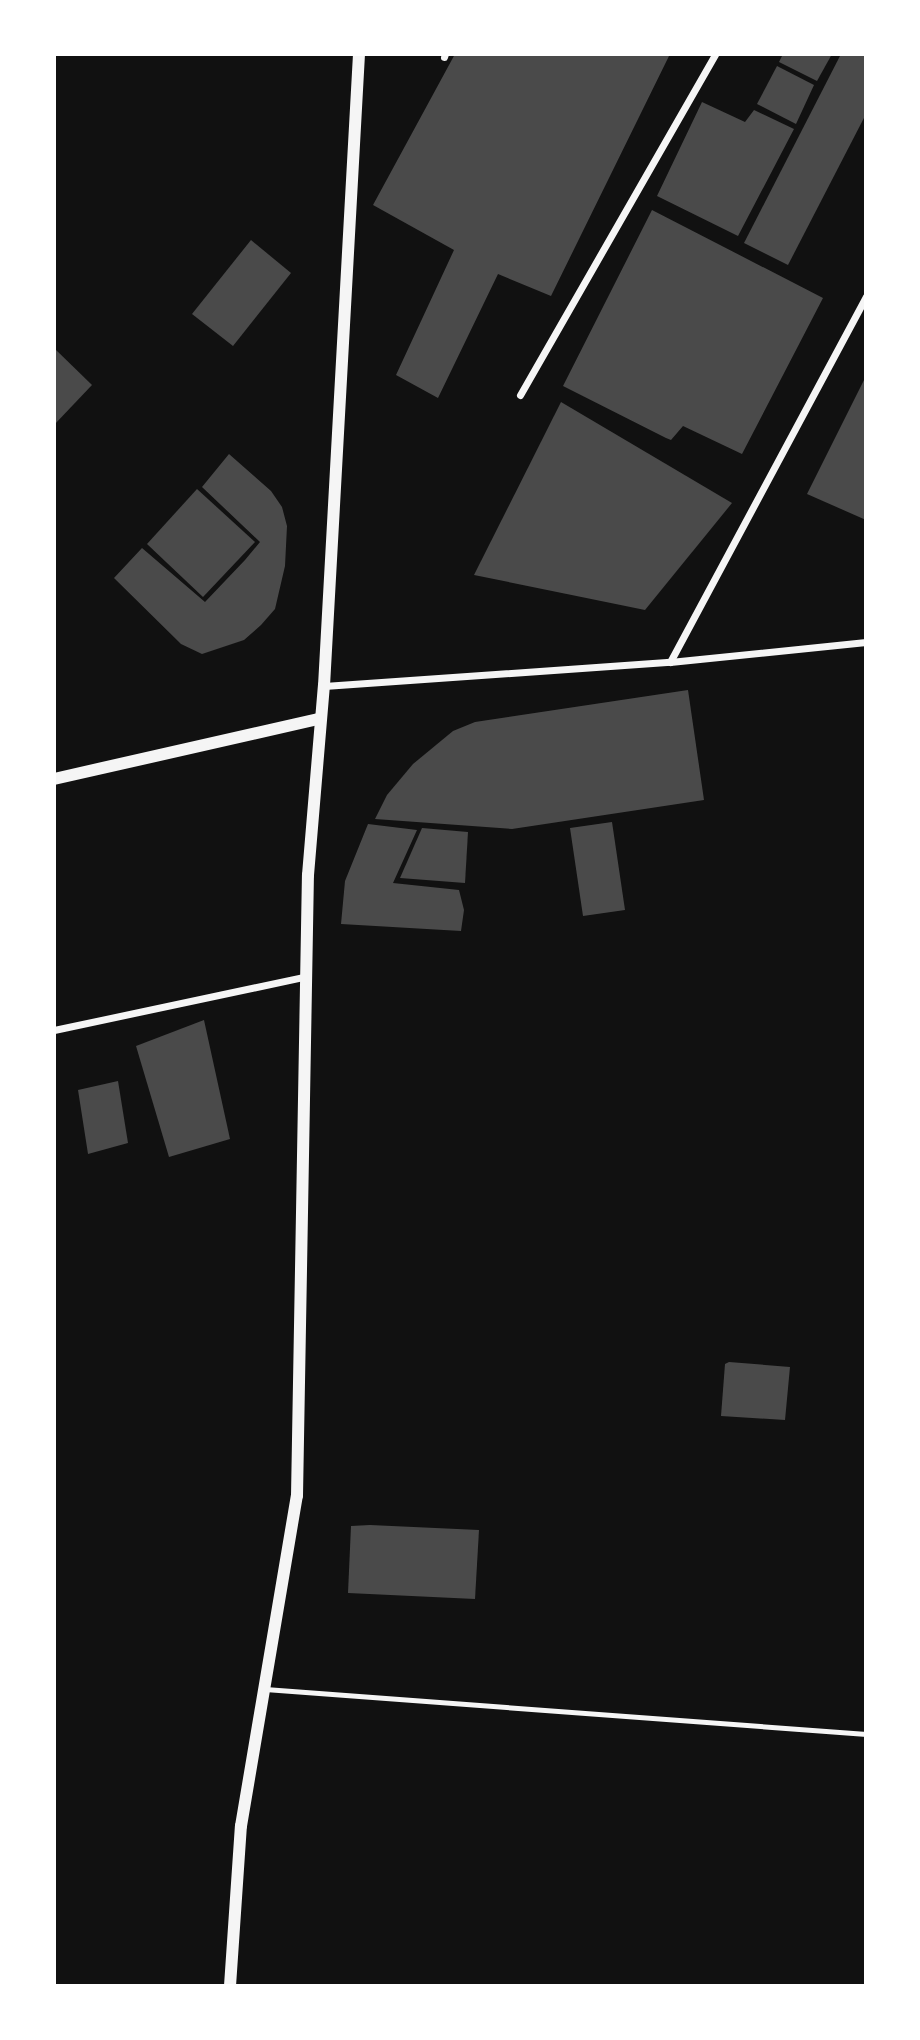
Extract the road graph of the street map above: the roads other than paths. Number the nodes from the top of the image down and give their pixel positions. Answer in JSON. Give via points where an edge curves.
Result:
{"nodes":[{"id":1,"x":359,"y":54,"type":"edge"},
{"id":2,"x":715,"y":54,"type":"edge"},
{"id":3,"x":866,"y":296,"type":"edge"},
{"id":4,"x":520,"y":395,"type":"dead end"},
{"id":5,"x":866,"y":642,"type":"edge"},
{"id":6,"x":670,"y":662,"type":"junction"},
{"id":7,"x":324,"y":686,"type":"junction"},
{"id":8,"x":319,"y":719,"type":"junction"},
{"id":9,"x":54,"y":779,"type":"edge"},
{"id":10,"x":308,"y":976,"type":"junction"},
{"id":11,"x":54,"y":1030,"type":"edge"},
{"id":12,"x":265,"y":1689,"type":"junction"},
{"id":13,"x":866,"y":1734,"type":"edge"},
{"id":14,"x":230,"y":1986,"type":"edge"}],
"edges":[{"from":1,"to":7,"type":"street"},
{"from":2,"to":4,"type":"street"},
{"from":3,"to":6,"type":"street"},
{"from":5,"to":6,"type":"street"},
{"from":6,"to":7,"type":"street"},
{"from":7,"to":8,"type":"street"},
{"from":8,"to":9,"type":"street"},
{"from":8,"to":10,"type":"street"},
{"from":10,"to":11,"type":"street"},
{"from":10,"to":12,"type":"street","via":[[297,1496]]},
{"from":12,"to":13,"type":"lane"},
{"from":12,"to":14,"type":"street","via":[[241,1826]]}]}
